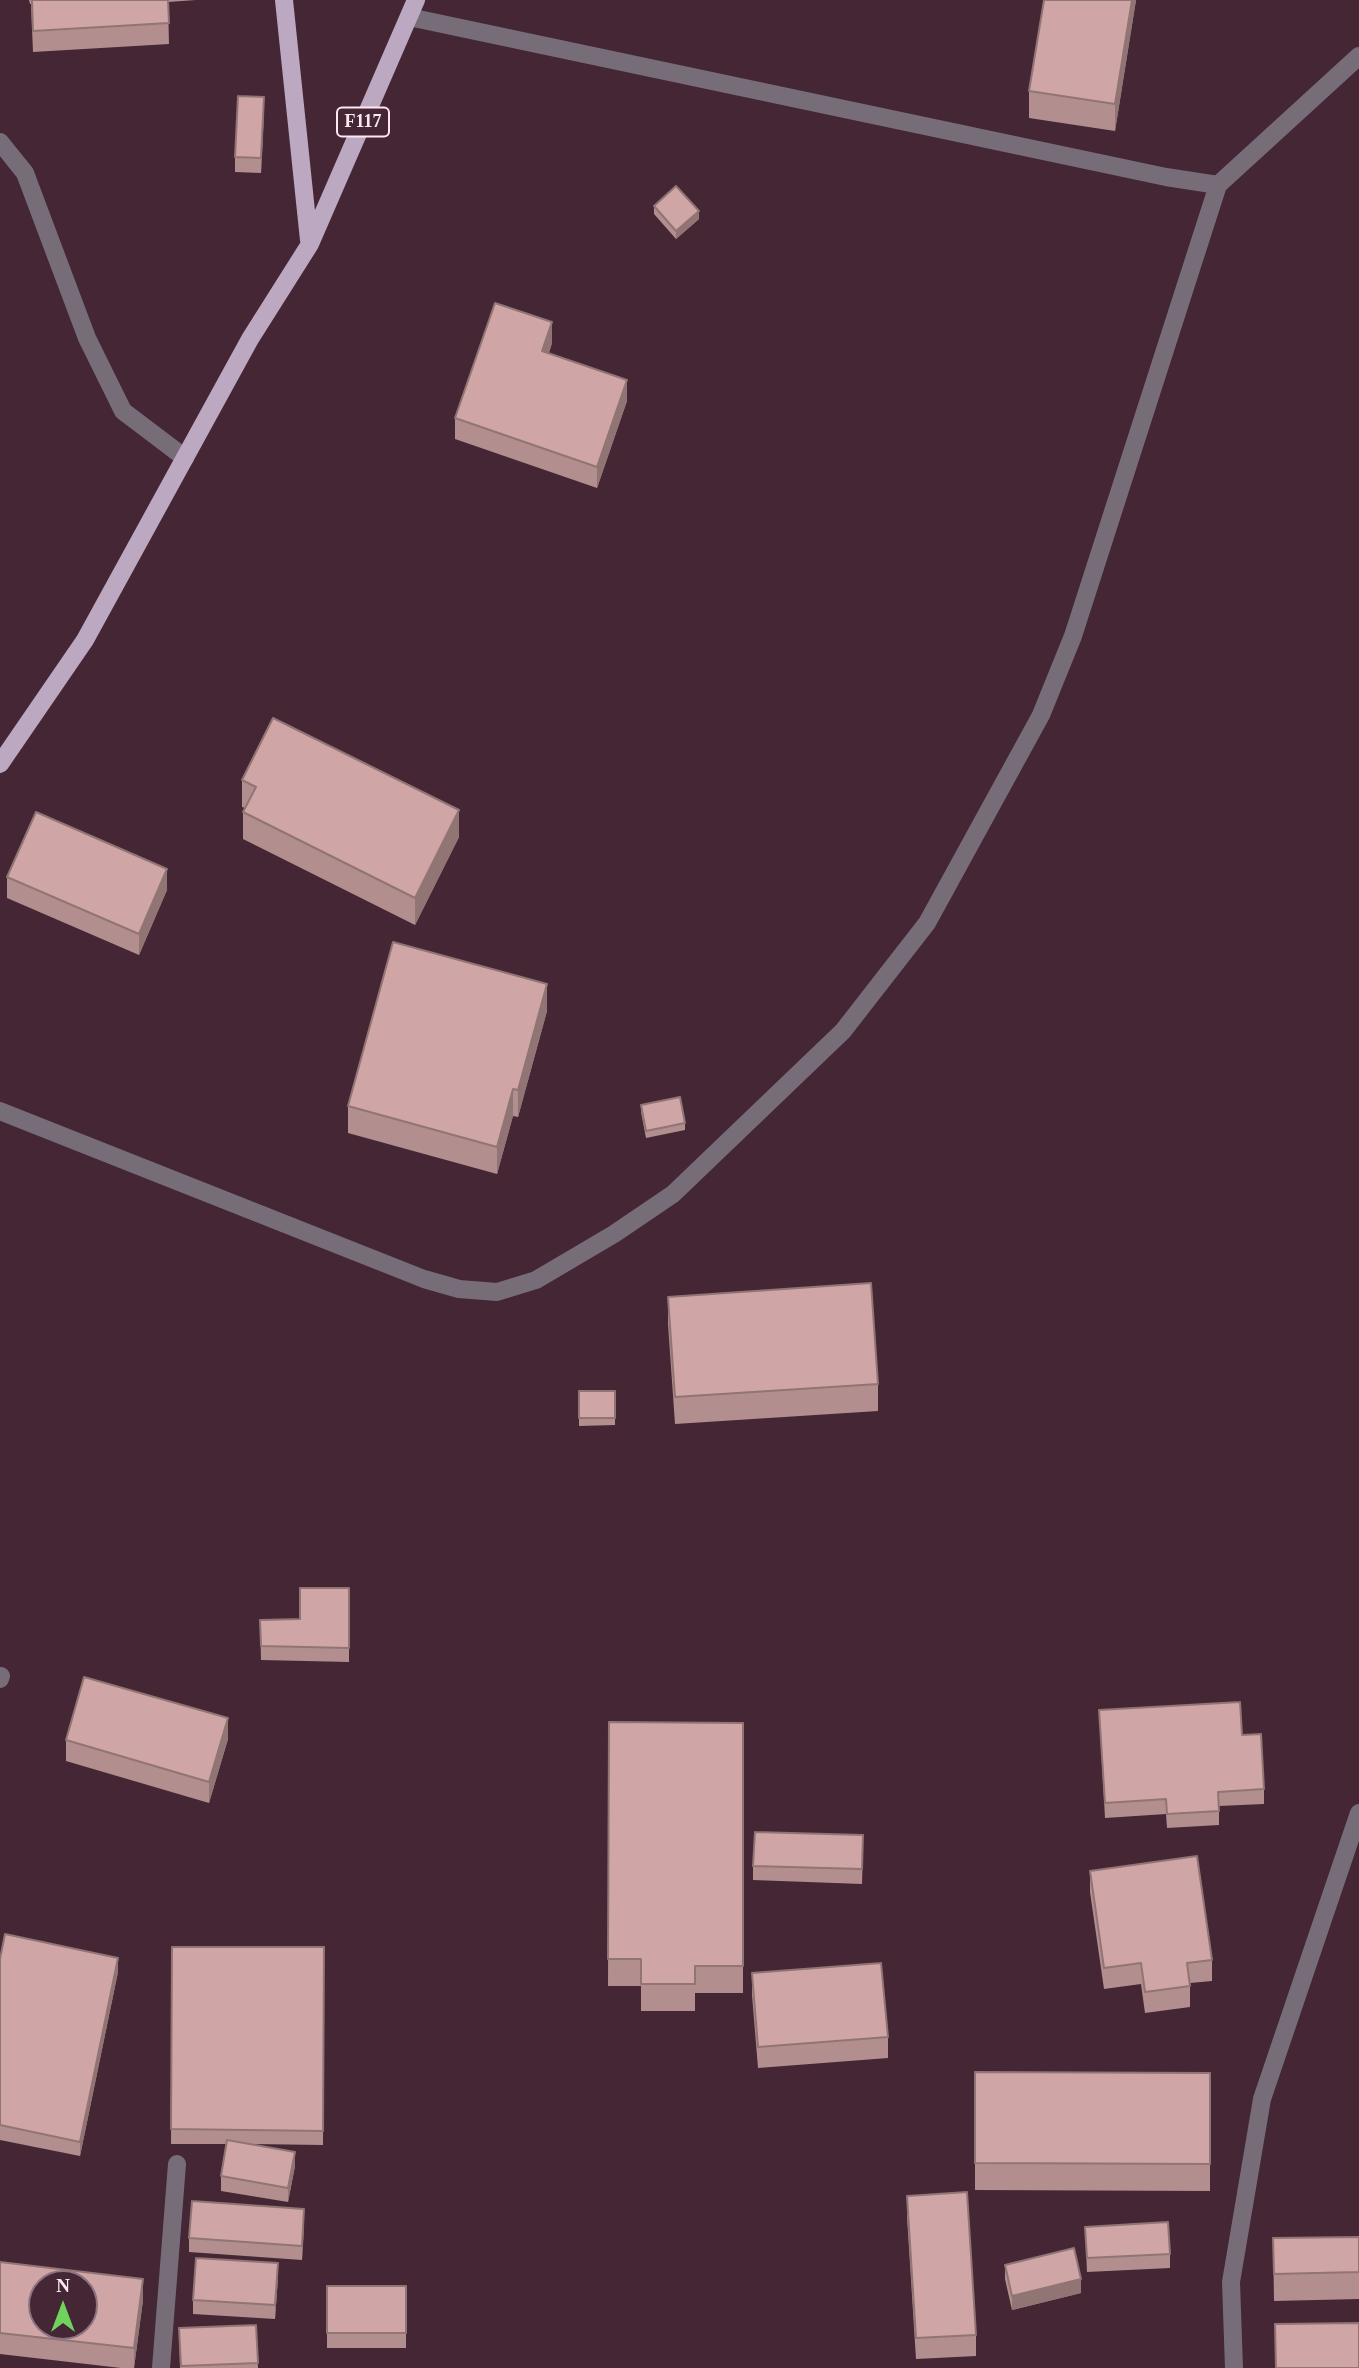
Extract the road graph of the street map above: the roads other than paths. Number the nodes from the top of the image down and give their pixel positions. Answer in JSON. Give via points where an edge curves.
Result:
{"nodes":[{"id":1,"x":284,"y":0,"type":"edge"},
{"id":2,"x":412,"y":8,"type":"edge"},
{"id":3,"x":1359,"y":55,"type":"edge"},
{"id":4,"x":0,"y":142,"type":"edge"},
{"id":5,"x":1218,"y":185,"type":"junction"},
{"id":6,"x":310,"y":244,"type":"junction"},
{"id":7,"x":185,"y":458,"type":"junction"},
{"id":8,"x":0,"y":764,"type":"edge"},
{"id":9,"x":0,"y":1111,"type":"edge"},
{"id":10,"x":1359,"y":1813,"type":"edge"},
{"id":11,"x":177,"y":2164,"type":"dead end"},
{"id":12,"x":161,"y":2368,"type":"edge"},
{"id":13,"x":1234,"y":2368,"type":"edge"}],
"edges":[{"from":1,"to":6,"type":"main road"},
{"from":2,"to":5,"type":"street"},
{"from":2,"to":6,"type":"main road","number":"F117"},
{"from":3,"to":5,"type":"street"},
{"from":4,"to":7,"type":"street","via":[[24,173],[87,338],[123,411]]},
{"from":5,"to":9,"type":"street","via":[[1073,636],[1041,715],[927,923],[843,1031],[673,1194],[536,1280],[496,1292],[459,1289]]},
{"from":6,"to":7,"type":"main road","via":[[250,339]]},
{"from":7,"to":8,"type":"main road","via":[[85,640]]},
{"from":10,"to":13,"type":"street","via":[[1262,2099],[1231,2282]]},
{"from":11,"to":12,"type":"street"}]}
